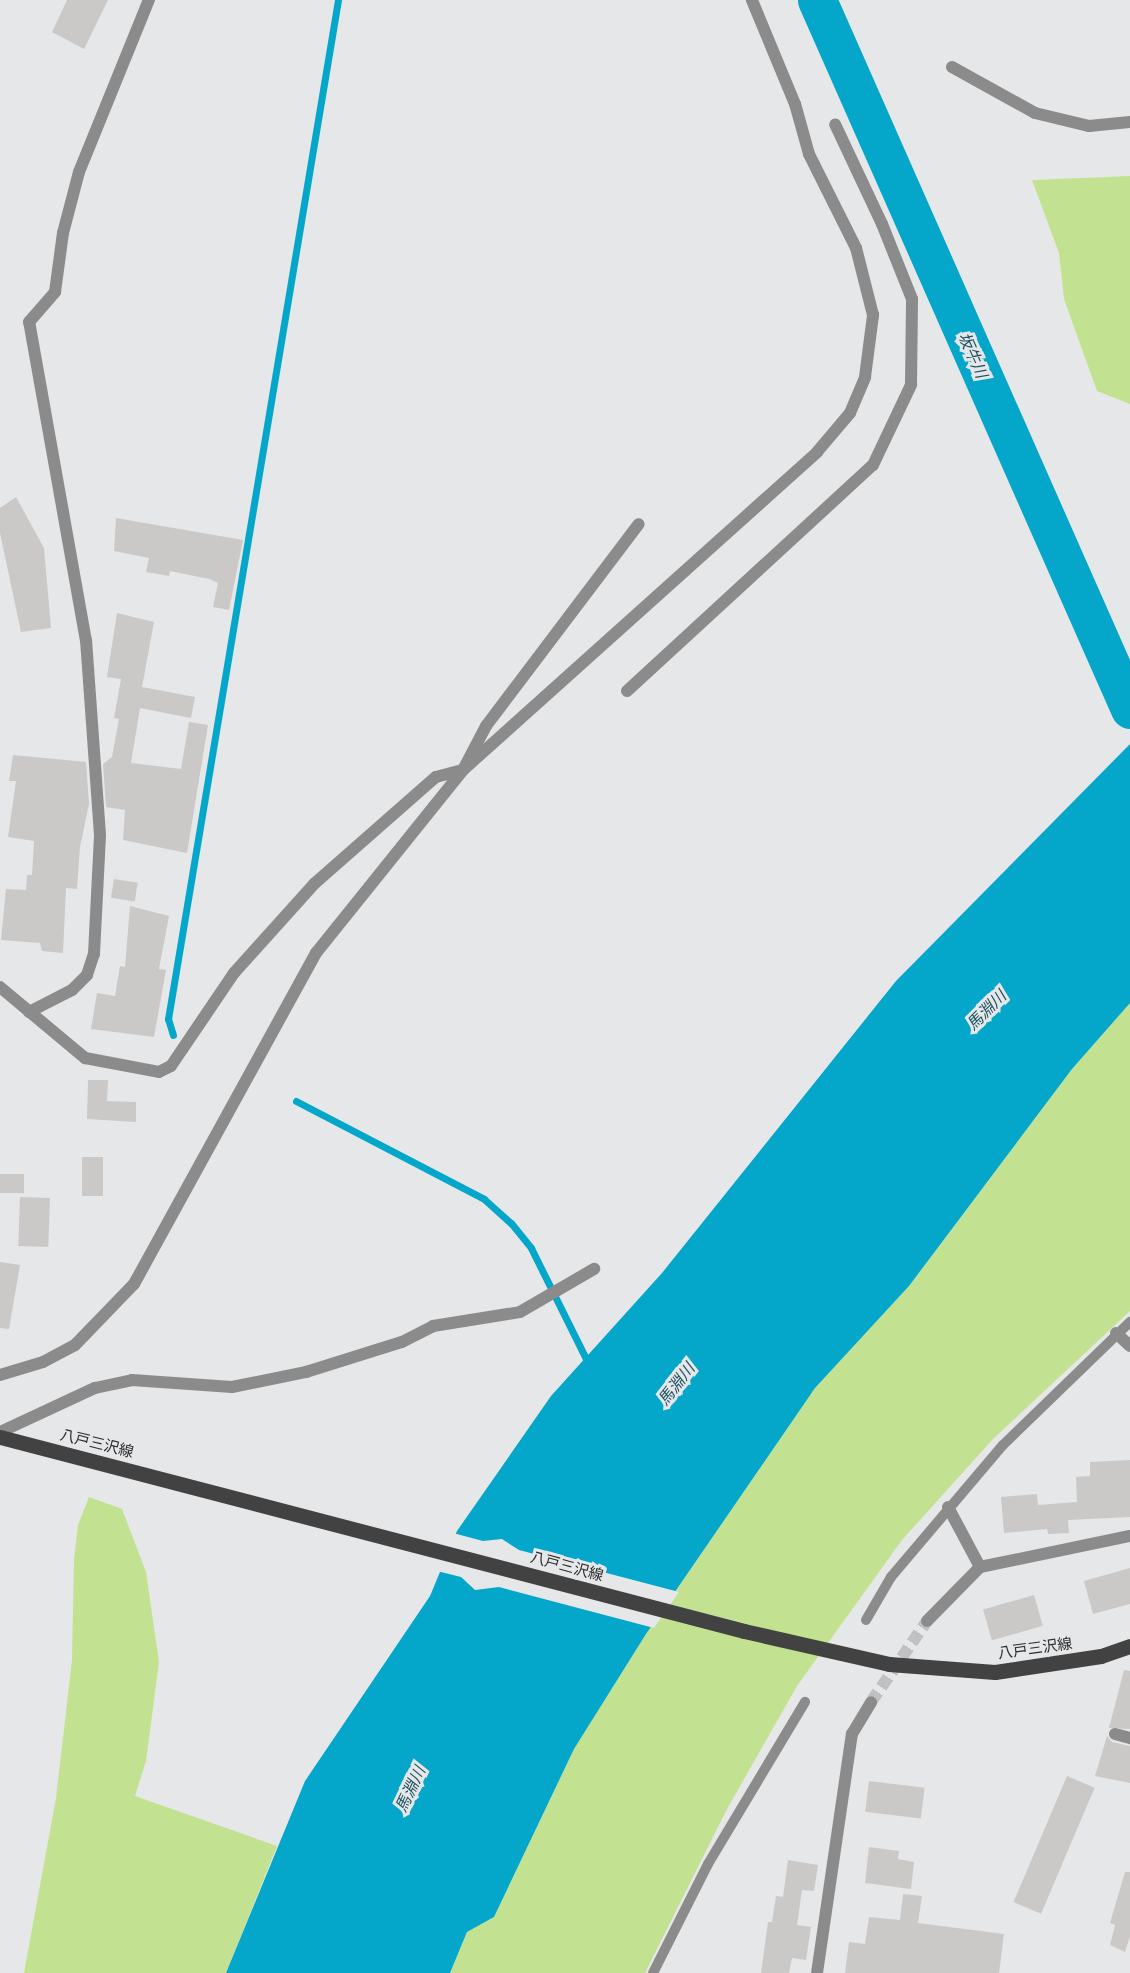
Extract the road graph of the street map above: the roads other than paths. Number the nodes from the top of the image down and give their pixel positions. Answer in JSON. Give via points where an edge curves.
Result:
{"nodes":[{"id":1,"x":149,"y":0,"type":"edge"},
{"id":2,"x":752,"y":0,"type":"edge"},
{"id":3,"x":952,"y":67,"type":"dead end"},
{"id":4,"x":1130,"y":122,"type":"edge"},
{"id":5,"x":835,"y":124,"type":"dead end"},
{"id":6,"x":639,"y":524,"type":"dead end"},
{"id":7,"x":627,"y":691,"type":"dead end"},
{"id":8,"x":463,"y":770,"type":"junction"},
{"id":9,"x":0,"y":987,"type":"edge"},
{"id":10,"x":29,"y":1012,"type":"junction"},
{"id":11,"x":594,"y":1269,"type":"dead end"},
{"id":12,"x":1130,"y":1322,"type":"edge"},
{"id":13,"x":1116,"y":1333,"type":"junction"},
{"id":14,"x":1130,"y":1346,"type":"edge"},
{"id":15,"x":0,"y":1375,"type":"edge"},
{"id":16,"x":0,"y":1432,"type":"edge"},
{"id":17,"x":0,"y":1437,"type":"edge"},
{"id":18,"x":948,"y":1507,"type":"junction"},
{"id":19,"x":1130,"y":1536,"type":"edge"},
{"id":20,"x":980,"y":1567,"type":"junction"},
{"id":21,"x":866,"y":1620,"type":"dead end"},
{"id":22,"x":927,"y":1621,"type":"tunnel mouth"},
{"id":23,"x":1130,"y":1646,"type":"edge"},
{"id":24,"x":805,"y":1702,"type":"dead end"},
{"id":25,"x":871,"y":1702,"type":"tunnel mouth"},
{"id":26,"x":1115,"y":1734,"type":"dead end"},
{"id":27,"x":1130,"y":1738,"type":"edge"},
{"id":28,"x":653,"y":1973,"type":"edge"},
{"id":29,"x":817,"y":1973,"type":"edge"}],
"edges":[{"from":1,"to":10,"type":"street","via":[[79,172],[63,233],[56,292],[30,322],[86,641],[100,835],[94,954],[87,975],[72,990]]},
{"from":2,"to":8,"type":"street","via":[[795,104],[809,154],[856,248],[873,315],[866,377],[850,413],[817,452]]},
{"from":3,"to":4,"type":"street","via":[[1035,113],[1089,126]]},
{"from":5,"to":7,"type":"street","via":[[912,299],[911,385],[873,465]]},
{"from":6,"to":8,"type":"street","via":[[486,726]]},
{"from":8,"to":10,"type":"street","via":[[436,777],[314,884],[234,973],[171,1066],[159,1072],[85,1058]]},
{"from":8,"to":15,"type":"street","via":[[316,953],[134,1284],[75,1345],[43,1362]]},
{"from":9,"to":10,"type":"street"},
{"from":11,"to":16,"type":"street","via":[[520,1312],[433,1326],[402,1342],[306,1372],[232,1387],[132,1380],[95,1388]]},
{"from":12,"to":13,"type":"lane"},
{"from":13,"to":14,"type":"street"},
{"from":13,"to":18,"type":"lane","via":[[1003,1445]]},
{"from":17,"to":23,"type":"main road","name":"八戸三沢線","via":[[889,1664],[995,1672],[1101,1656]]},
{"from":18,"to":20,"type":"street"},
{"from":18,"to":21,"type":"lane","via":[[891,1577]]},
{"from":19,"to":20,"type":"street"},
{"from":20,"to":22,"type":"street"},
{"from":24,"to":28,"type":"lane","via":[[708,1864]]},
{"from":25,"to":29,"type":"street","via":[[852,1734]]},
{"from":26,"to":27,"type":"street"}]}
